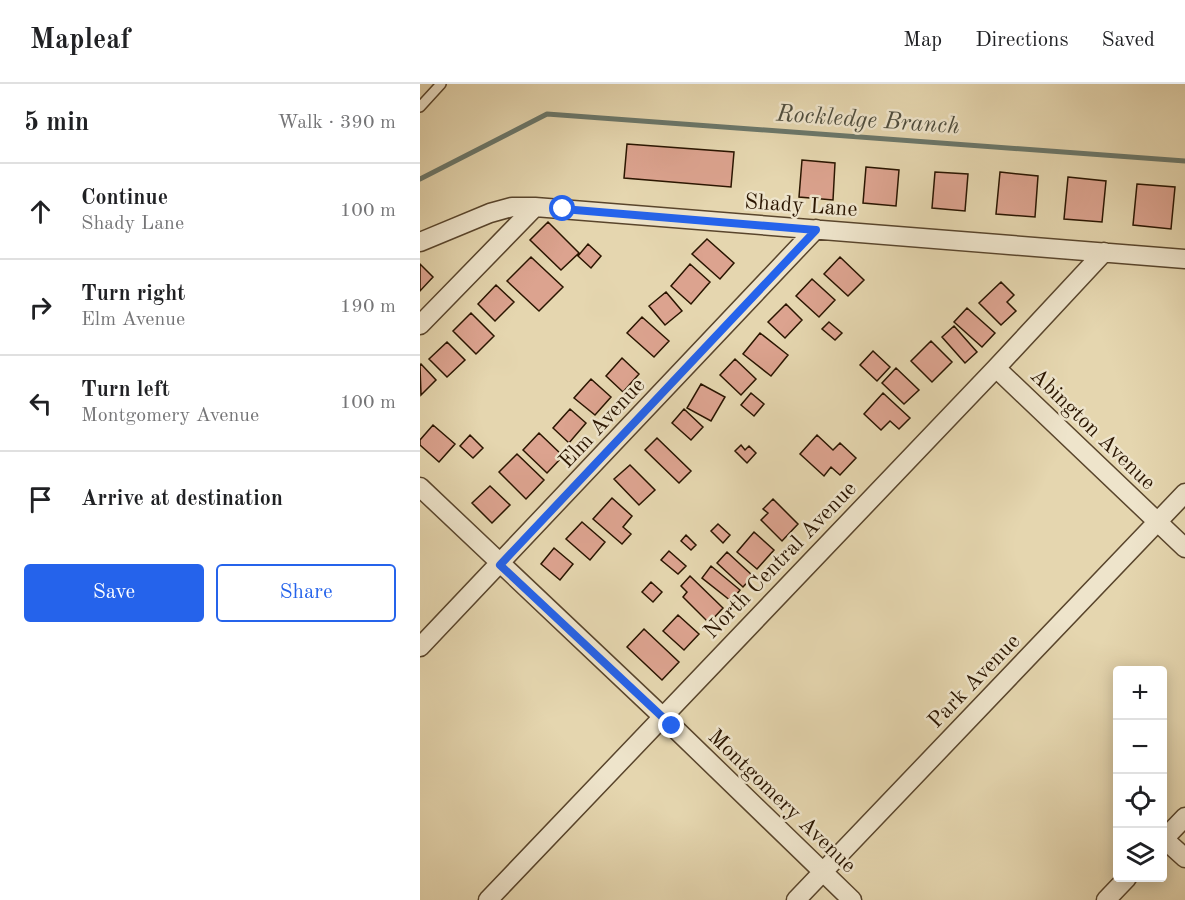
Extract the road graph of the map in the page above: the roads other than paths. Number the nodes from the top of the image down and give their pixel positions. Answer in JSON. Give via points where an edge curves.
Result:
{"nodes":[{"id":1,"x":441,"y":84,"type":"edge"},
{"id":2,"x":420,"y":107,"type":"edge"},
{"id":3,"x":535,"y":207,"type":"junction"},
{"id":4,"x":816,"y":230,"type":"junction"},
{"id":5,"x":420,"y":242,"type":"edge"},
{"id":6,"x":1104,"y":252,"type":"junction"},
{"id":7,"x":1185,"y":259,"type":"edge"},
{"id":8,"x":420,"y":325,"type":"edge"},
{"id":9,"x":996,"y":368,"type":"junction"},
{"id":10,"x":420,"y":487,"type":"edge"},
{"id":11,"x":1185,"y":493,"type":"edge"},
{"id":12,"x":1158,"y":522,"type":"junction"},
{"id":13,"x":1185,"y":548,"type":"edge"},
{"id":14,"x":500,"y":565,"type":"junction"},
{"id":15,"x":420,"y":647,"type":"edge"},
{"id":16,"x":662,"y":716,"type":"junction"},
{"id":17,"x":1185,"y":817,"type":"edge"},
{"id":18,"x":1167,"y":836,"type":"edge"},
{"id":19,"x":1167,"y":843,"type":"edge"},
{"id":20,"x":1185,"y":858,"type":"edge"},
{"id":21,"x":823,"y":872,"type":"junction"},
{"id":22,"x":1123,"y":882,"type":"edge"},
{"id":23,"x":488,"y":900,"type":"edge"},
{"id":24,"x":796,"y":900,"type":"edge"},
{"id":25,"x":852,"y":900,"type":"edge"},
{"id":26,"x":1106,"y":900,"type":"edge"}],
"edges":[{"from":1,"to":2,"type":"lane"},
{"from":3,"to":4,"type":"street","name":"Shady Lane"},
{"from":3,"to":5,"type":"street","name":"Shady Lane","via":[[512,207],[490,213]]},
{"from":3,"to":8,"type":"street"},
{"from":4,"to":6,"type":"street","name":"Shady Lane"},
{"from":4,"to":14,"type":"street","name":"Elm Avenue"},
{"from":6,"to":7,"type":"street","name":"Shady Lane"},
{"from":6,"to":9,"type":"street","name":"North Central Avenue"},
{"from":9,"to":12,"type":"street","name":"Abington Avenue"},
{"from":9,"to":16,"type":"street","name":"North Central Avenue"},
{"from":10,"to":14,"type":"street","name":"Montgomery Avenue"},
{"from":11,"to":12,"type":"street","name":"Park Avenue"},
{"from":12,"to":13,"type":"street","name":"Abington Avenue"},
{"from":12,"to":21,"type":"street","name":"Park Avenue"},
{"from":14,"to":15,"type":"street","name":"Elm Avenue"},
{"from":14,"to":16,"type":"street","name":"Montgomery Avenue"},
{"from":16,"to":21,"type":"street","name":"Montgomery Avenue"},
{"from":16,"to":23,"type":"street","name":"North Central Avenue"},
{"from":17,"to":18,"type":"street"},
{"from":19,"to":20,"type":"street"},
{"from":21,"to":24,"type":"street","name":"Park Avenue"},
{"from":21,"to":25,"type":"street","name":"Montgomery Avenue"},
{"from":22,"to":26,"type":"street"}]}
